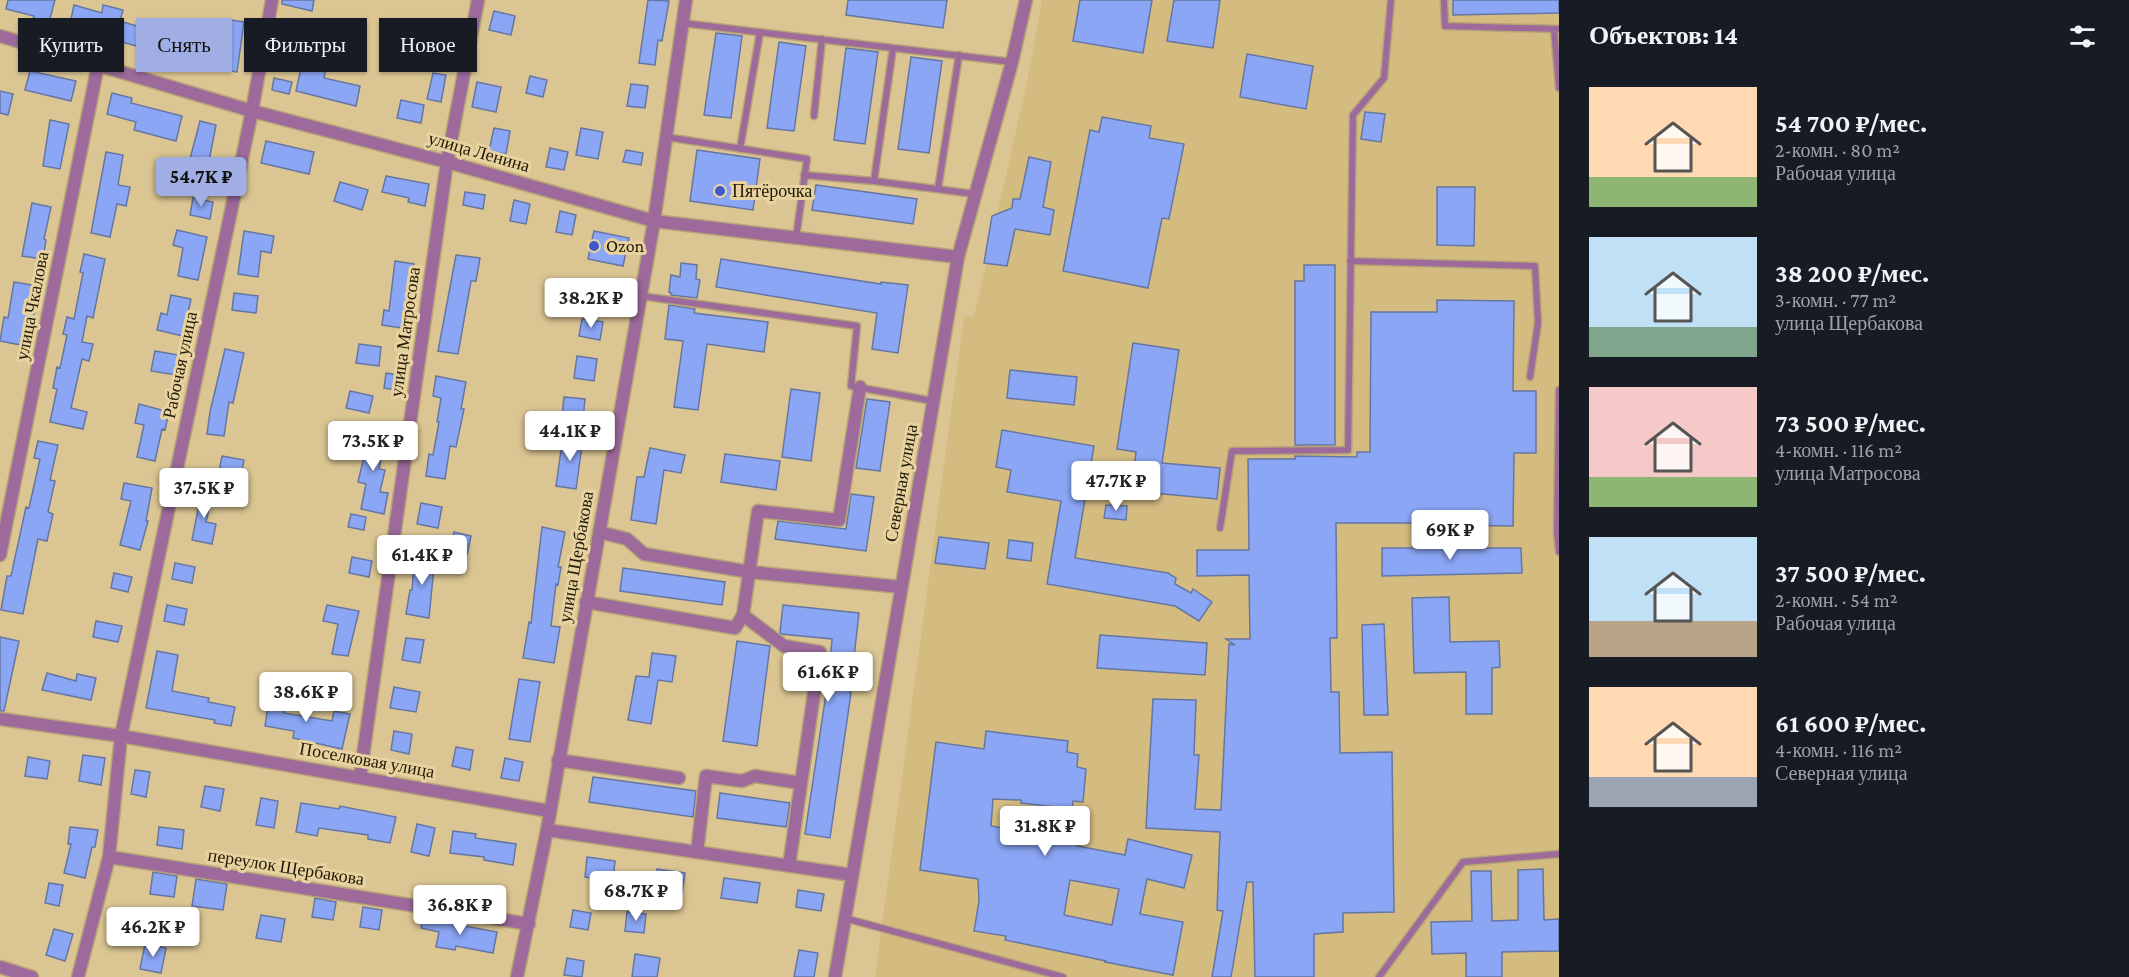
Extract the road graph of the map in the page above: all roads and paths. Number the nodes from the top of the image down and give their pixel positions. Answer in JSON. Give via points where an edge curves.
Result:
{"nodes":[{"id":1,"x":272,"y":0,"type":"edge"},
{"id":2,"x":478,"y":0,"type":"edge"},
{"id":3,"x":686,"y":0,"type":"edge"},
{"id":4,"x":1026,"y":0,"type":"edge"},
{"id":5,"x":1391,"y":0,"type":"edge"},
{"id":6,"x":1444,"y":0,"type":"edge"},
{"id":7,"x":681,"y":23,"type":"junction"},
{"id":8,"x":1556,"y":29,"type":"edge"},
{"id":9,"x":760,"y":32,"type":"junction"},
{"id":10,"x":0,"y":36,"type":"edge"},
{"id":11,"x":822,"y":39,"type":"junction"},
{"id":12,"x":18,"y":41,"type":"edge"},
{"id":13,"x":893,"y":48,"type":"junction"},
{"id":14,"x":959,"y":55,"type":"junction"},
{"id":15,"x":1012,"y":62,"type":"junction"},
{"id":16,"x":97,"y":72,"type":"edge"},
{"id":17,"x":121,"y":72,"type":"edge"},
{"id":18,"x":1559,"y":88,"type":"edge"},
{"id":19,"x":252,"y":111,"type":"junction"},
{"id":20,"x":814,"y":116,"type":"dead end"},
{"id":21,"x":665,"y":137,"type":"junction"},
{"id":22,"x":740,"y":149,"type":"junction"},
{"id":23,"x":447,"y":162,"type":"junction"},
{"id":24,"x":804,"y":175,"type":"junction"},
{"id":25,"x":874,"y":181,"type":"junction"},
{"id":26,"x":938,"y":189,"type":"junction"},
{"id":27,"x":975,"y":194,"type":"junction"},
{"id":28,"x":654,"y":221,"type":"junction"},
{"id":29,"x":796,"y":237,"type":"junction"},
{"id":30,"x":958,"y":257,"type":"junction"},
{"id":31,"x":1350,"y":261,"type":"junction"},
{"id":32,"x":640,"y":296,"type":"junction"},
{"id":33,"x":1530,"y":376,"type":"dead end"},
{"id":34,"x":860,"y":387,"type":"junction"},
{"id":35,"x":1559,"y":390,"type":"edge"},
{"id":36,"x":933,"y":401,"type":"junction"},
{"id":37,"x":1220,"y":528,"type":"dead end"},
{"id":38,"x":599,"y":532,"type":"junction"},
{"id":39,"x":1559,"y":552,"type":"edge"},
{"id":40,"x":0,"y":555,"type":"edge"},
{"id":41,"x":750,"y":572,"type":"junction"},
{"id":42,"x":901,"y":587,"type":"junction"},
{"id":43,"x":586,"y":602,"type":"junction"},
{"id":44,"x":743,"y":615,"type":"junction"},
{"id":45,"x":0,"y":718,"type":"edge"},
{"id":46,"x":121,"y":736,"type":"junction"},
{"id":47,"x":558,"y":760,"type":"junction"},
{"id":48,"x":360,"y":777,"type":"junction"},
{"id":49,"x":679,"y":778,"type":"dead end"},
{"id":50,"x":801,"y":783,"type":"junction"},
{"id":51,"x":549,"y":811,"type":"junction"},
{"id":52,"x":547,"y":830,"type":"junction"},
{"id":53,"x":697,"y":852,"type":"junction"},
{"id":54,"x":1559,"y":854,"type":"edge"},
{"id":55,"x":109,"y":857,"type":"junction"},
{"id":56,"x":789,"y":866,"type":"junction"},
{"id":57,"x":852,"y":876,"type":"junction"},
{"id":58,"x":844,"y":918,"type":"junction"},
{"id":59,"x":529,"y":924,"type":"junction"},
{"id":60,"x":0,"y":967,"type":"edge"},
{"id":61,"x":32,"y":977,"type":"edge"},
{"id":62,"x":78,"y":977,"type":"edge"},
{"id":63,"x":517,"y":977,"type":"edge"},
{"id":64,"x":835,"y":977,"type":"edge"},
{"id":65,"x":1063,"y":977,"type":"edge"},
{"id":66,"x":1379,"y":977,"type":"edge"}],
"edges":[{"from":1,"to":19,"type":"street","name":"Рабочая улица"},
{"from":2,"to":23,"type":"street","name":"улица Матросова"},
{"from":3,"to":7,"type":"street","name":"улица Щербакова"},
{"from":4,"to":15,"type":"street","name":"Северная улица"},
{"from":5,"to":31,"type":"lane","via":[[1384,78],[1353,115]]},
{"from":6,"to":8,"type":"lane","via":[[1445,26]]},
{"from":7,"to":9,"type":"lane"},
{"from":7,"to":21,"type":"street","name":"улица Щербакова"},
{"from":8,"to":18,"type":"lane"},
{"from":9,"to":11,"type":"lane"},
{"from":9,"to":22,"type":"lane"},
{"from":10,"to":12,"type":"street","name":"улица Ленина"},
{"from":11,"to":13,"type":"lane"},
{"from":11,"to":20,"type":"lane"},
{"from":13,"to":14,"type":"lane"},
{"from":13,"to":25,"type":"lane"},
{"from":14,"to":15,"type":"lane"},
{"from":14,"to":26,"type":"lane"},
{"from":15,"to":27,"type":"street","name":"Северная улица"},
{"from":16,"to":40,"type":"street","name":"улица Чкалова"},
{"from":17,"to":19,"type":"street","name":"улица Ленина"},
{"from":19,"to":23,"type":"street","name":"улица Ленина"},
{"from":19,"to":46,"type":"street","name":"Рабочая улица"},
{"from":21,"to":22,"type":"lane"},
{"from":21,"to":28,"type":"street","name":"улица Щербакова"},
{"from":22,"to":24,"type":"lane","via":[[807,159]]},
{"from":23,"to":28,"type":"street","name":"улица Ленина"},
{"from":23,"to":48,"type":"street","name":"улица Матросова"},
{"from":24,"to":25,"type":"lane"},
{"from":24,"to":29,"type":"lane"},
{"from":25,"to":26,"type":"lane"},
{"from":26,"to":27,"type":"lane"},
{"from":27,"to":30,"type":"street","name":"Северная улица"},
{"from":28,"to":29,"type":"street","name":"улица Ленина"},
{"from":28,"to":32,"type":"street","name":"улица Щербакова"},
{"from":29,"to":30,"type":"street","name":"улица Ленина"},
{"from":30,"to":36,"type":"street","name":"Северная улица"},
{"from":31,"to":33,"type":"lane","via":[[1535,266],[1538,323]]},
{"from":31,"to":37,"type":"lane","via":[[1348,450],[1232,451]]},
{"from":32,"to":34,"type":"lane","via":[[857,326],[850,386]]},
{"from":32,"to":38,"type":"street","name":"улица Щербакова"},
{"from":34,"to":36,"type":"lane"},
{"from":34,"to":41,"type":"street","via":[[839,520],[758,511]]},
{"from":35,"to":39,"type":"lane"},
{"from":36,"to":42,"type":"street","name":"Северная улица"},
{"from":38,"to":41,"type":"street","via":[[627,539],[644,554]]},
{"from":38,"to":43,"type":"street","name":"улица Щербакова"},
{"from":41,"to":42,"type":"street"},
{"from":41,"to":44,"type":"street"},
{"from":42,"to":57,"type":"street","name":"Северная улица"},
{"from":43,"to":44,"type":"street","via":[[735,628]]},
{"from":43,"to":47,"type":"street","name":"улица Щербакова"},
{"from":44,"to":50,"type":"street","via":[[784,645],[820,652]]},
{"from":45,"to":46,"type":"street","name":"Поселковая улица"},
{"from":46,"to":48,"type":"street","name":"Поселковая улица"},
{"from":46,"to":55,"type":"street","name":"Рабочая улица"},
{"from":47,"to":49,"type":"street"},
{"from":47,"to":51,"type":"street","name":"улица Щербакова"},
{"from":48,"to":51,"type":"street","name":"Поселковая улица"},
{"from":50,"to":53,"type":"street","via":[[755,776],[742,781],[706,776]]},
{"from":50,"to":56,"type":"street"},
{"from":51,"to":52,"type":"street","name":"улица Щербакова"},
{"from":52,"to":53,"type":"street"},
{"from":52,"to":59,"type":"street","name":"улица Щербакова"},
{"from":53,"to":56,"type":"street"},
{"from":54,"to":66,"type":"lane","via":[[1463,862]]},
{"from":55,"to":59,"type":"street","name":"переулок Щербакова"},
{"from":55,"to":62,"type":"street","name":"Рабочая улица"},
{"from":56,"to":57,"type":"street"},
{"from":57,"to":58,"type":"street","name":"Северная улица"},
{"from":58,"to":64,"type":"street","name":"Северная улица"},
{"from":58,"to":65,"type":"lane"},
{"from":59,"to":63,"type":"street","name":"улица Щербакова"},
{"from":60,"to":61,"type":"street"}]}
